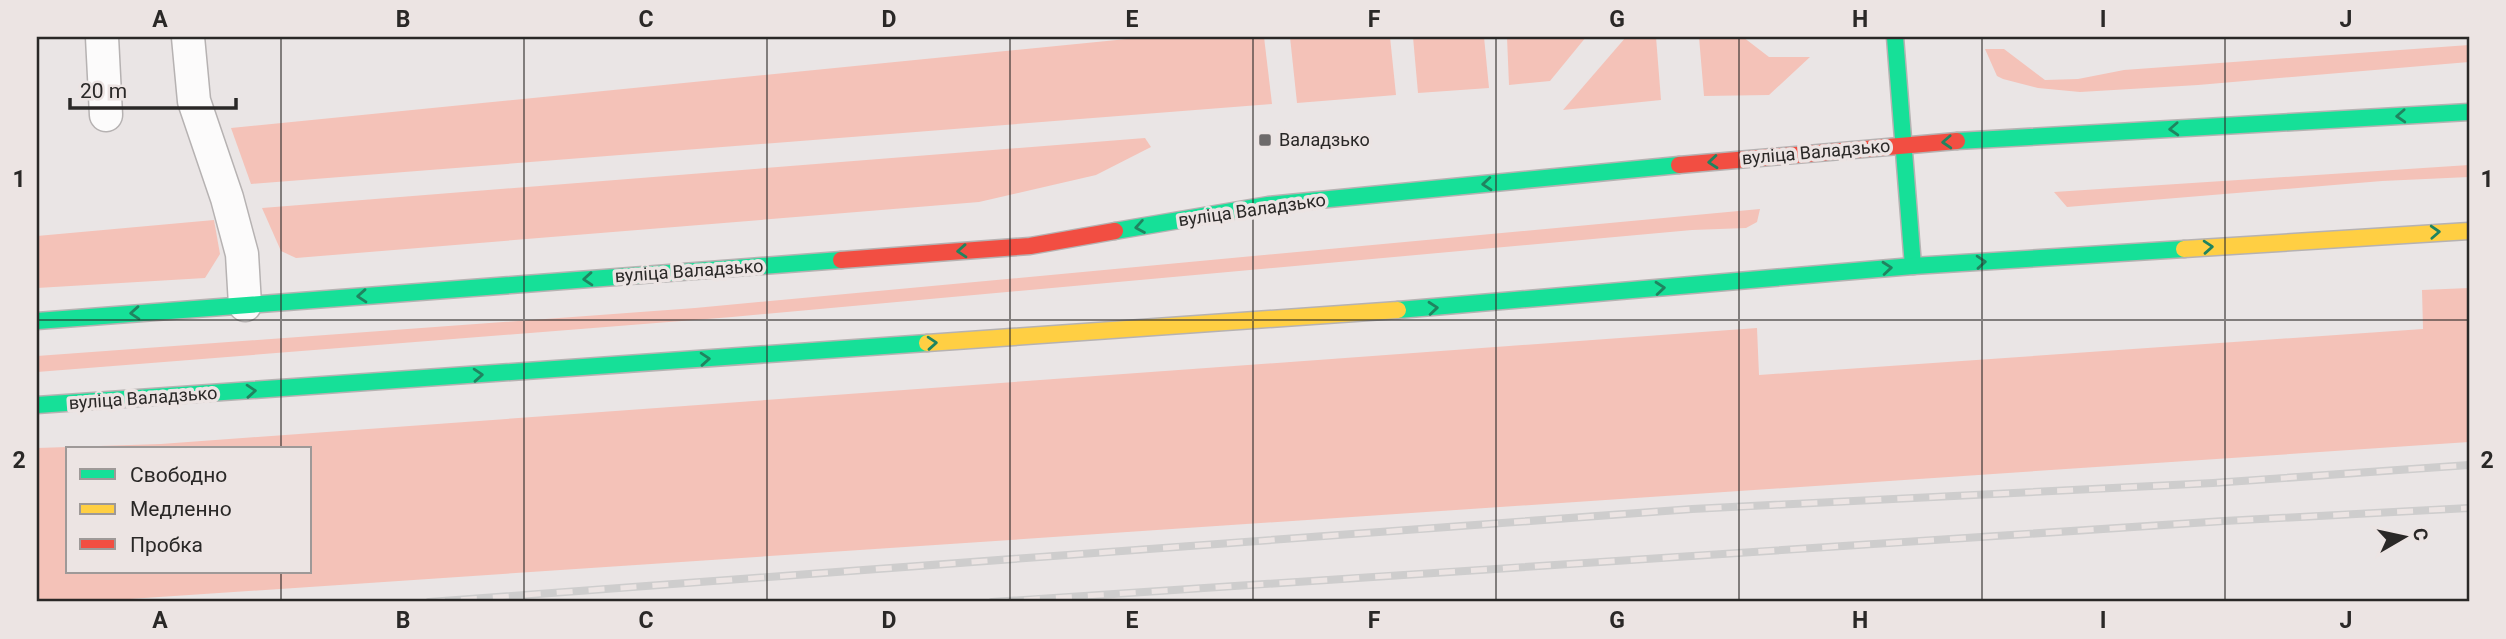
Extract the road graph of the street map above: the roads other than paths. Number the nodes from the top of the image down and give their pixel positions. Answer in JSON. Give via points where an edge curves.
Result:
{"nodes":[{"id":1,"x":102,"y":37,"type":"edge"},
{"id":2,"x":188,"y":37,"type":"edge"},
{"id":3,"x":1895,"y":37,"type":"edge"},
{"id":4,"x":2469,"y":112,"type":"edge"},
{"id":5,"x":106,"y":115,"type":"dead end"},
{"id":6,"x":1903,"y":144,"type":"junction"},
{"id":7,"x":2469,"y":231,"type":"edge"},
{"id":8,"x":1913,"y":266,"type":"junction"},
{"id":9,"x":245,"y":305,"type":"junction"},
{"id":10,"x":37,"y":321,"type":"edge"},
{"id":11,"x":37,"y":405,"type":"edge"}],
"edges":[{"from":1,"to":5,"type":"lane"},
{"from":2,"to":9,"type":"lane","via":[[194,100],[242,254]]},
{"from":3,"to":6,"type":"main road"},
{"from":4,"to":6,"type":"main road","name":"вуліца Валадзько","one_way":true},
{"from":6,"to":8,"type":"main road"},
{"from":6,"to":9,"type":"main road","name":"вуліца Валадзько","one_way":true,"via":[[1268,205],[1030,246]]},
{"from":8,"to":7,"type":"main road","name":"вуліца Валадзько","one_way":true},
{"from":11,"to":8,"type":"main road","name":"вуліца Валадзько","one_way":true,"via":[[1351,314]]},
{"from":9,"to":10,"type":"main road","name":"вуліца Валадзько","one_way":true}]}
